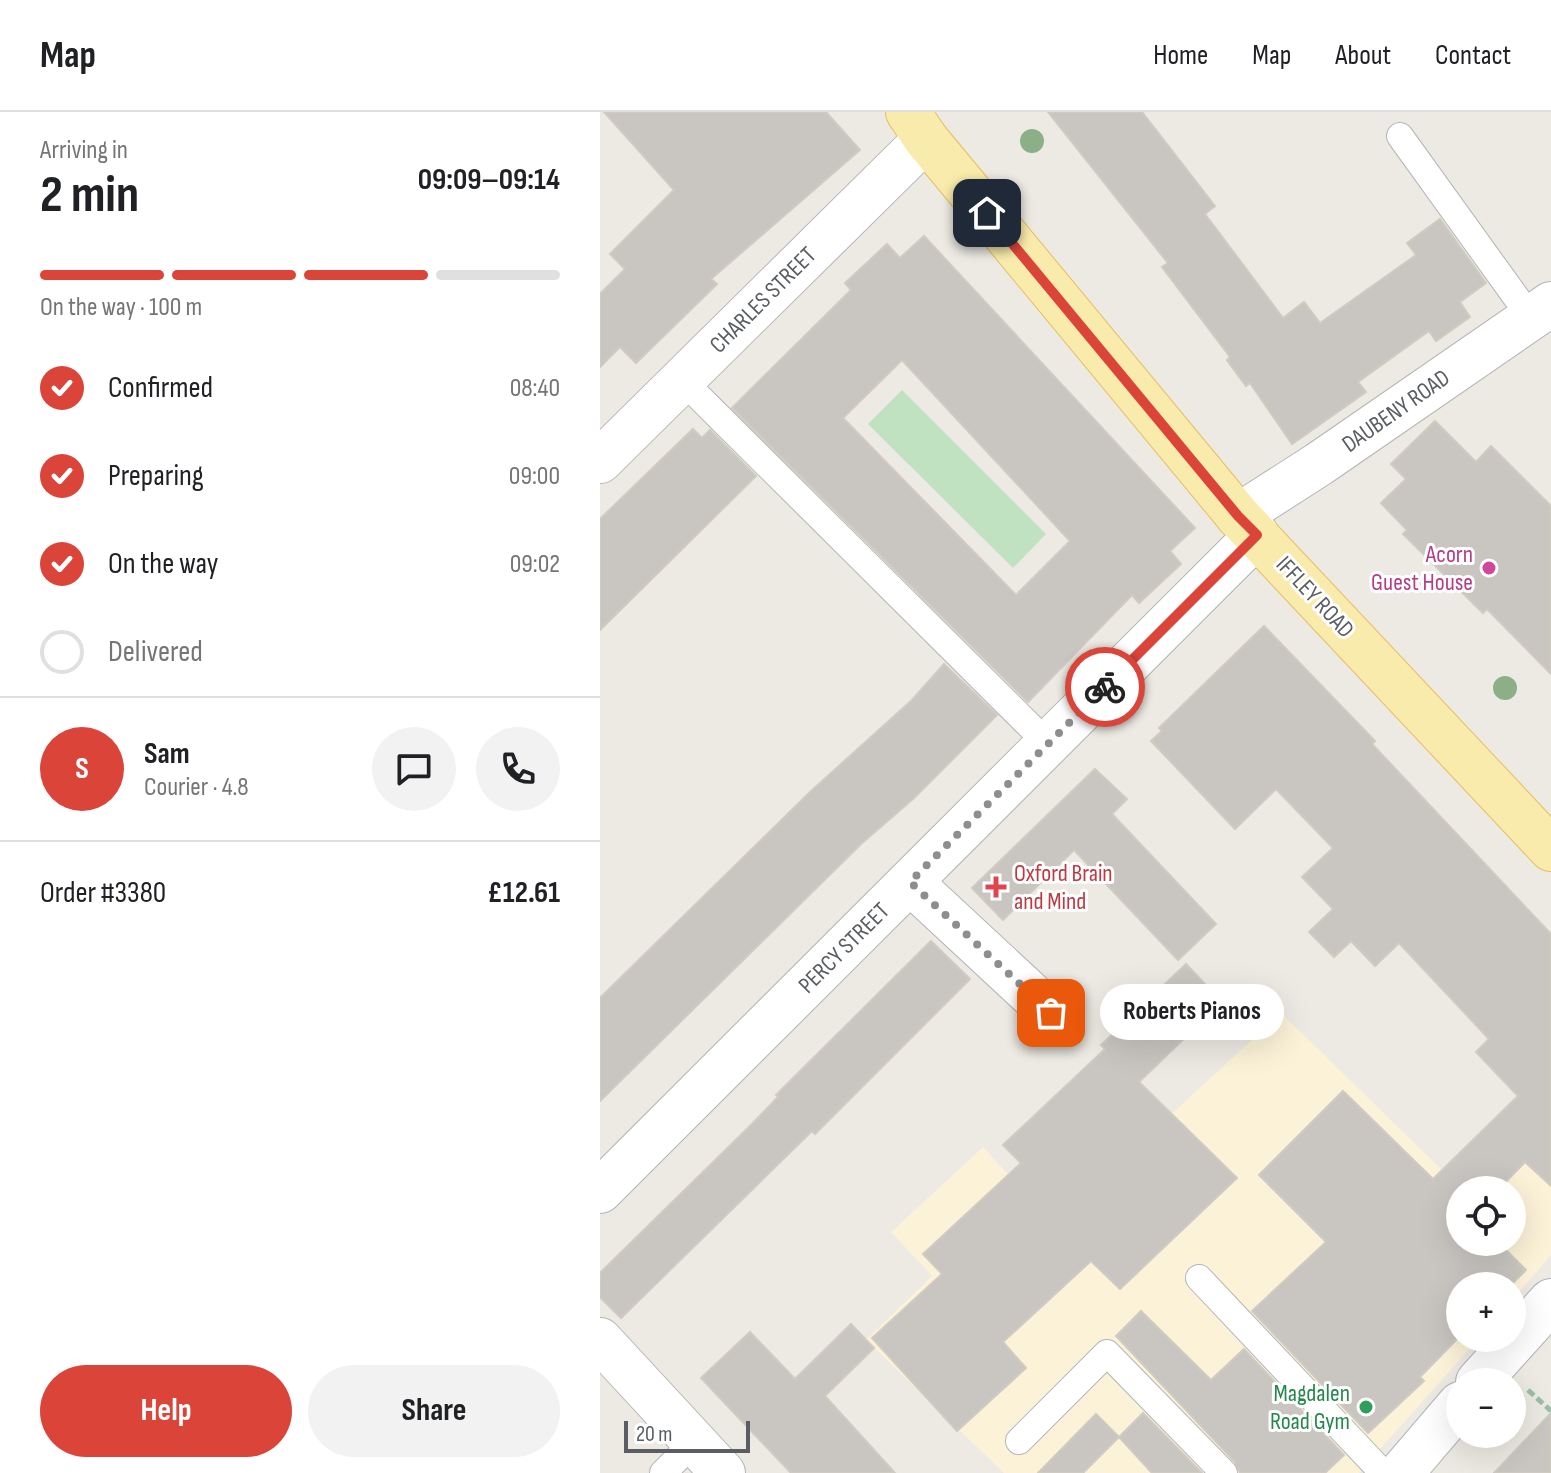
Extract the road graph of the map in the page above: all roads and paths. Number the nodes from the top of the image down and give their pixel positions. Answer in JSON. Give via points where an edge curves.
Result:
{"nodes":[{"id":1,"x":917,"y":126,"type":"edge"},
{"id":2,"x":1400,"y":136,"type":"dead end"},
{"id":3,"x":1541,"y":311,"type":"edge"},
{"id":4,"x":682,"y":380,"type":"junction"},
{"id":5,"x":600,"y":461,"type":"edge"},
{"id":6,"x":1247,"y":526,"type":"junction"},
{"id":7,"x":1048,"y":744,"type":"junction"},
{"id":8,"x":1551,"y":849,"type":"edge"},
{"id":9,"x":910,"y":882,"type":"junction"},
{"id":10,"x":1051,"y":1013,"type":"dead end"},
{"id":11,"x":600,"y":1191,"type":"edge"},
{"id":12,"x":1199,"y":1278,"type":"dead end"},
{"id":13,"x":1551,"y":1301,"type":"edge"},
{"id":14,"x":600,"y":1340,"type":"edge"},
{"id":15,"x":1491,"y":1368,"type":"edge"},
{"id":16,"x":1446,"y":1420,"type":"edge"},
{"id":17,"x":1019,"y":1441,"type":"dead end"},
{"id":18,"x":709,"y":1458,"type":"edge"},
{"id":19,"x":663,"y":1473,"type":"edge"},
{"id":20,"x":1224,"y":1473,"type":"edge"},
{"id":21,"x":1383,"y":1473,"type":"edge"},
{"id":22,"x":1401,"y":1473,"type":"edge"}],
"edges":[{"from":1,"to":4,"type":"street","name":"CHARLES STREET"},
{"from":1,"to":6,"type":"main road","name":"IFFLEY ROAD"},
{"from":2,"to":3,"type":"lane"},
{"from":3,"to":6,"type":"street","name":"DAUBENY ROAD","via":[[1319,464]]},
{"from":4,"to":5,"type":"street","name":"CHARLES STREET"},
{"from":4,"to":7,"type":"lane"},
{"from":6,"to":7,"type":"street","name":"PERCY STREET"},
{"from":6,"to":8,"type":"main road","name":"IFFLEY ROAD"},
{"from":7,"to":9,"type":"street","name":"PERCY STREET"},
{"from":9,"to":10,"type":"street"},
{"from":9,"to":11,"type":"street","name":"PERCY STREET"},
{"from":12,"to":21,"type":"lane"},
{"from":13,"to":15,"type":"street"},
{"from":14,"to":18,"type":"street"},
{"from":16,"to":22,"type":"street"},
{"from":17,"to":20,"type":"lane","via":[[1107,1353]]},
{"from":18,"to":19,"type":"lane"}]}
